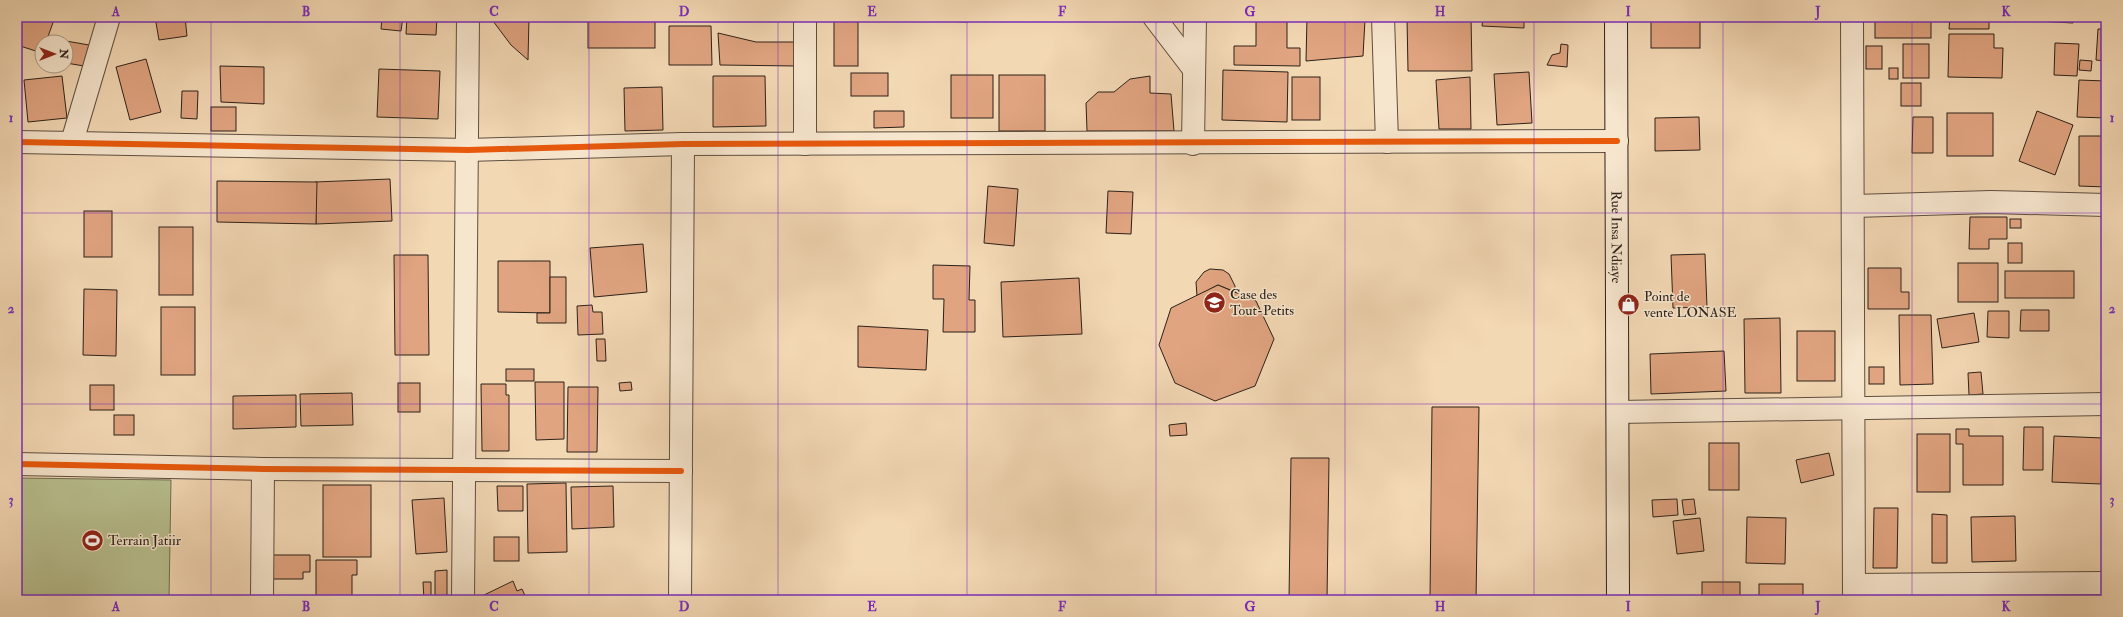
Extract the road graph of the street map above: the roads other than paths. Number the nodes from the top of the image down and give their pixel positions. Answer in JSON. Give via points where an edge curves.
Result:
{"nodes":[{"id":1,"x":108,"y":17,"type":"edge"},
{"id":2,"x":468,"y":17,"type":"edge"},
{"id":3,"x":805,"y":17,"type":"edge"},
{"id":4,"x":1154,"y":17,"type":"edge"},
{"id":5,"x":1195,"y":17,"type":"edge"},
{"id":6,"x":1383,"y":17,"type":"edge"},
{"id":7,"x":1616,"y":17,"type":"edge"},
{"id":8,"x":1852,"y":17,"type":"edge"},
{"id":9,"x":1193,"y":68,"type":"junction"},
{"id":10,"x":1617,"y":141,"type":"junction"},
{"id":11,"x":17,"y":142,"type":"edge"},
{"id":12,"x":72,"y":142,"type":"junction"},
{"id":13,"x":1387,"y":142,"type":"junction"},
{"id":14,"x":683,"y":144,"type":"junction"},
{"id":15,"x":804,"y":144,"type":"junction"},
{"id":16,"x":1194,"y":144,"type":"junction"},
{"id":17,"x":468,"y":150,"type":"junction"},
{"id":18,"x":2106,"y":205,"type":"edge"},
{"id":19,"x":1854,"y":206,"type":"junction"},
{"id":20,"x":2106,"y":404,"type":"edge"},
{"id":21,"x":1854,"y":409,"type":"junction"},
{"id":22,"x":1618,"y":412,"type":"junction"},
{"id":23,"x":17,"y":464,"type":"edge"},
{"id":24,"x":263,"y":469,"type":"junction"},
{"id":25,"x":464,"y":470,"type":"junction"},
{"id":26,"x":681,"y":471,"type":"junction"},
{"id":27,"x":2106,"y":583,"type":"edge"},
{"id":28,"x":1854,"y":592,"type":"edge"},
{"id":29,"x":262,"y":600,"type":"edge"},
{"id":30,"x":463,"y":600,"type":"edge"},
{"id":31,"x":680,"y":600,"type":"edge"},
{"id":32,"x":1618,"y":600,"type":"edge"}],
"edges":[{"from":1,"to":12,"type":"street"},
{"from":2,"to":17,"type":"street"},
{"from":3,"to":15,"type":"street"},
{"from":4,"to":9,"type":"street"},
{"from":5,"to":9,"type":"street"},
{"from":6,"to":13,"type":"street"},
{"from":7,"to":10,"type":"street","name":"Rue Insa Ndiaye"},
{"from":8,"to":19,"type":"street"},
{"from":9,"to":16,"type":"street"},
{"from":10,"to":13,"type":"street"},
{"from":10,"to":22,"type":"street","name":"Rue Insa Ndiaye"},
{"from":11,"to":12,"type":"street"},
{"from":12,"to":17,"type":"street"},
{"from":13,"to":16,"type":"street"},
{"from":14,"to":15,"type":"street"},
{"from":14,"to":17,"type":"street"},
{"from":14,"to":26,"type":"street"},
{"from":15,"to":16,"type":"street"},
{"from":17,"to":25,"type":"street"},
{"from":18,"to":19,"type":"street","via":[[1991,202]]},
{"from":19,"to":21,"type":"street"},
{"from":20,"to":21,"type":"street"},
{"from":21,"to":22,"type":"street"},
{"from":21,"to":28,"type":"street"},
{"from":22,"to":32,"type":"street","name":"Rue Insa Ndiaye"},
{"from":23,"to":24,"type":"street"},
{"from":24,"to":25,"type":"street"},
{"from":24,"to":29,"type":"street"},
{"from":25,"to":26,"type":"street"},
{"from":25,"to":30,"type":"street"},
{"from":26,"to":31,"type":"street"},
{"from":27,"to":28,"type":"street"}]}
